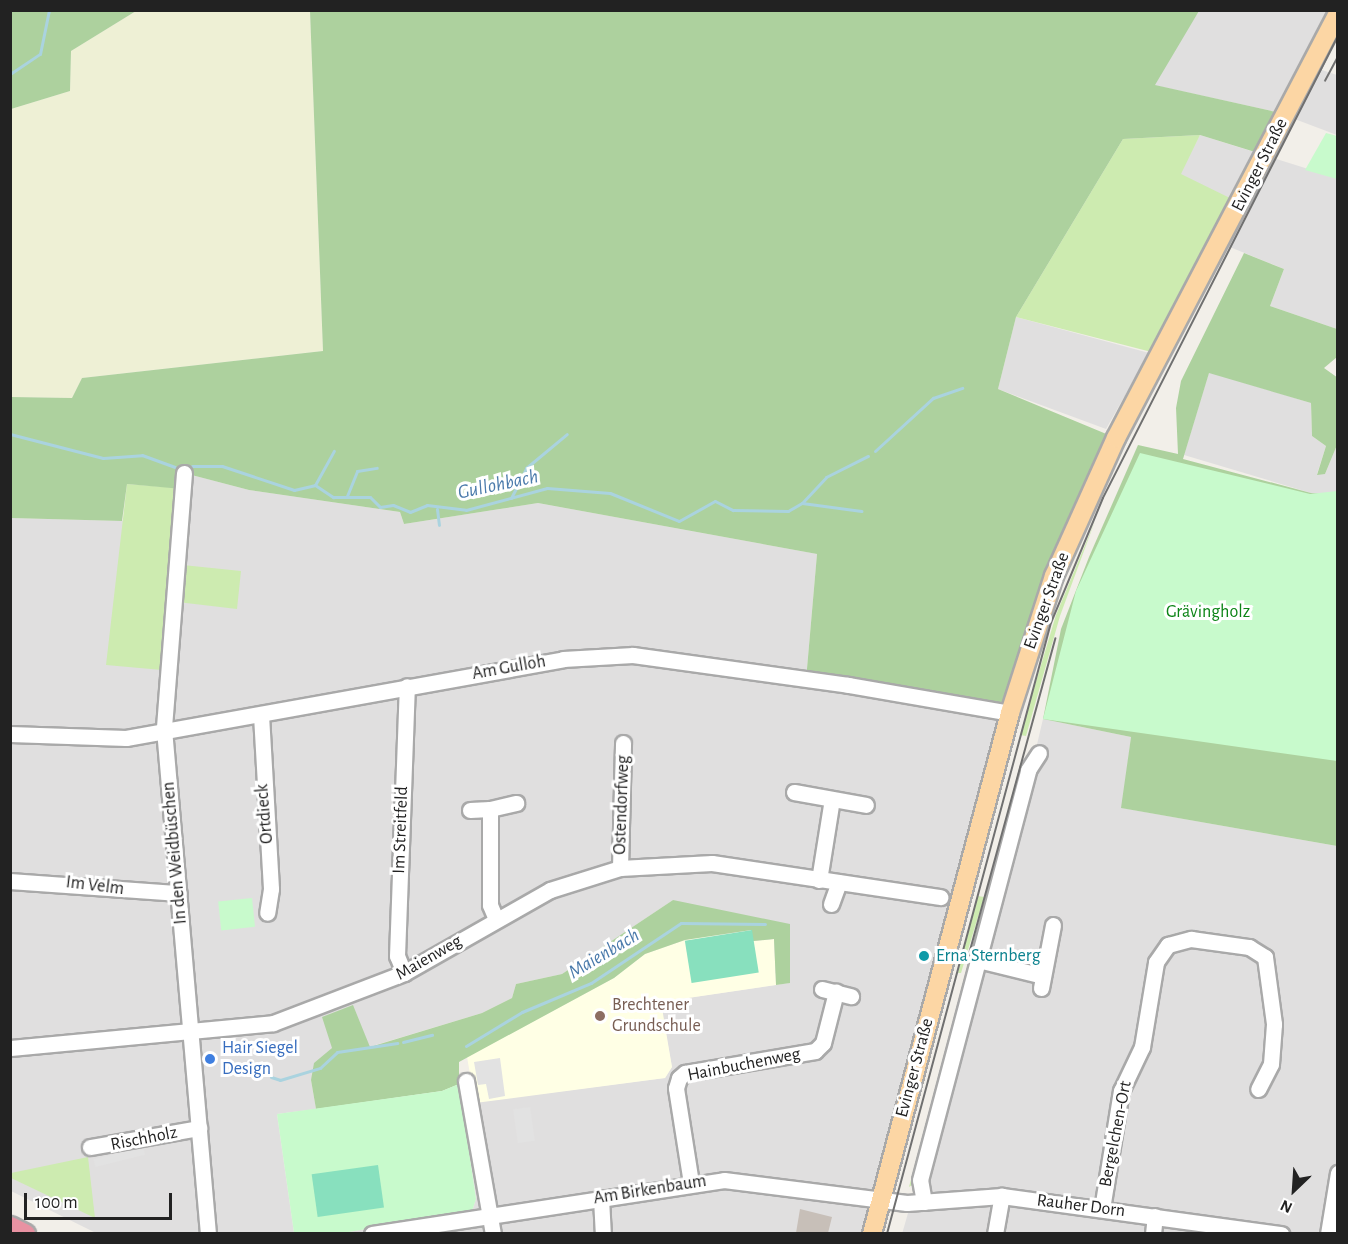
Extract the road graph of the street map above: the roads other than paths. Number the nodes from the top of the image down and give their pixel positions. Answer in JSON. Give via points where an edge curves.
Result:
{"nodes":[{"id":1,"x":1338,"y":13,"type":"edge"},
{"id":2,"x":184,"y":473,"type":"dead end"},
{"id":3,"x":406,"y":686,"type":"junction"},
{"id":4,"x":1010,"y":713,"type":"junction"},
{"id":5,"x":261,"y":715,"type":"junction"},
{"id":6,"x":164,"y":729,"type":"junction"},
{"id":7,"x":10,"y":734,"type":"edge"},
{"id":8,"x":623,"y":743,"type":"dead end"},
{"id":9,"x":1039,"y":753,"type":"dead end"},
{"id":10,"x":794,"y":792,"type":"dead end"},
{"id":11,"x":832,"y":799,"type":"junction"},
{"id":12,"x":516,"y":803,"type":"dead end"},
{"id":13,"x":866,"y":805,"type":"dead end"},
{"id":14,"x":490,"y":809,"type":"junction"},
{"id":15,"x":470,"y":810,"type":"dead end"},
{"id":16,"x":621,"y":868,"type":"junction"},
{"id":17,"x":819,"y":880,"type":"junction"},
{"id":18,"x":10,"y":881,"type":"edge"},
{"id":19,"x":839,"y":882,"type":"junction"},
{"id":20,"x":179,"y":893,"type":"junction"},
{"id":21,"x":939,"y":897,"type":"dead end"},
{"id":22,"x":831,"y":904,"type":"dead end"},
{"id":23,"x":267,"y":913,"type":"dead end"},
{"id":24,"x":496,"y":919,"type":"junction"},
{"id":25,"x":1053,"y":925,"type":"dead end"},
{"id":26,"x":978,"y":960,"type":"junction"},
{"id":27,"x":404,"y":973,"type":"junction"},
{"id":28,"x":836,"y":992,"type":"dead end"},
{"id":29,"x":191,"y":1034,"type":"junction"},
{"id":30,"x":10,"y":1047,"type":"edge"},
{"id":31,"x":466,"y":1081,"type":"dead end"},
{"id":32,"x":1258,"y":1089,"type":"dead end"},
{"id":33,"x":199,"y":1128,"type":"junction"},
{"id":34,"x":90,"y":1147,"type":"dead end"},
{"id":35,"x":1338,"y":1173,"type":"edge"},
{"id":36,"x":691,"y":1183,"type":"junction"},
{"id":37,"x":1002,"y":1196,"type":"junction"},
{"id":38,"x":601,"y":1197,"type":"junction"},
{"id":39,"x":881,"y":1199,"type":"junction"},
{"id":40,"x":924,"y":1203,"type":"junction"},
{"id":41,"x":1102,"y":1209,"type":"junction"},
{"id":42,"x":490,"y":1215,"type":"junction"},
{"id":43,"x":1155,"y":1215,"type":"junction"},
{"id":44,"x":10,"y":1227,"type":"edge"},
{"id":45,"x":24,"y":1233,"type":"edge"},
{"id":46,"x":208,"y":1233,"type":"edge"},
{"id":47,"x":372,"y":1233,"type":"edge"},
{"id":48,"x":493,"y":1233,"type":"edge"},
{"id":49,"x":603,"y":1233,"type":"edge"},
{"id":50,"x":872,"y":1233,"type":"edge"},
{"id":51,"x":995,"y":1233,"type":"edge"},
{"id":52,"x":1153,"y":1233,"type":"edge"},
{"id":53,"x":1281,"y":1233,"type":"edge"},
{"id":54,"x":1328,"y":1233,"type":"edge"}],
"edges":[{"from":1,"to":4,"type":"main road","name":"Evinger Straße","via":[[1088,496],[1047,597]]},
{"from":2,"to":6,"type":"street","name":"In den Weidbüschen"},
{"from":3,"to":4,"type":"street","name":"Am Gulloh","via":[[563,659],[633,655]]},
{"from":3,"to":5,"type":"street","name":"Am Gulloh"},
{"from":3,"to":27,"type":"street","name":"Im Streitfeld","via":[[397,956]]},
{"from":4,"to":39,"type":"main road","name":"Evinger Straße"},
{"from":5,"to":6,"type":"street","name":"Am Gulloh"},
{"from":5,"to":23,"type":"street","name":"Ortdieck","via":[[271,889]]},
{"from":6,"to":7,"type":"street","name":"Am Gulloh","via":[[104,740]]},
{"from":6,"to":20,"type":"street","name":"In den Weidbüschen"},
{"from":8,"to":16,"type":"street","name":"Ostendorfweg"},
{"from":9,"to":26,"type":"street","name":"Evinger Straße","via":[[1028,770]]},
{"from":10,"to":11,"type":"street"},
{"from":11,"to":13,"type":"street"},
{"from":11,"to":17,"type":"street"},
{"from":12,"to":14,"type":"street"},
{"from":14,"to":15,"type":"street"},
{"from":14,"to":24,"type":"street","via":[[490,905]]},
{"from":16,"to":17,"type":"street","name":"Maienweg","via":[[697,862]]},
{"from":16,"to":24,"type":"street","name":"Maienweg","via":[[550,890]]},
{"from":17,"to":19,"type":"street","name":"Maienweg"},
{"from":18,"to":20,"type":"street","name":"Im Velm"},
{"from":19,"to":21,"type":"street","name":"Maienweg"},
{"from":19,"to":22,"type":"street"},
{"from":20,"to":29,"type":"street","name":"In den Weidbüschen"},
{"from":24,"to":27,"type":"street","name":"Maienweg"},
{"from":25,"to":26,"type":"street","via":[[1042,982]]},
{"from":26,"to":40,"type":"street","name":"Evinger Straße","via":[[920,1180]]},
{"from":27,"to":29,"type":"street","name":"Maienweg","via":[[273,1023]]},
{"from":28,"to":36,"type":"street","name":"Hainbuchenweg","via":[[823,1043],[815,1051],[685,1073],[679,1078],[675,1088]]},
{"from":29,"to":30,"type":"street","name":"Maienweg","via":[[91,1037]]},
{"from":29,"to":33,"type":"street","name":"In den Weidbüschen"},
{"from":31,"to":42,"type":"street"},
{"from":32,"to":41,"type":"street","name":"Bergelchen-Ort","via":[[1271,1064],[1274,1024],[1264,957],[1249,947],[1191,939],[1168,945],[1156,962],[1142,1047],[1121,1091]]},
{"from":33,"to":34,"type":"street","name":"Rischholz"},
{"from":33,"to":46,"type":"street","name":"In den Weidbüschen"},
{"from":35,"to":54,"type":"street"},
{"from":36,"to":38,"type":"street","name":"Am Birkenbaum"},
{"from":36,"to":39,"type":"street","name":"Am Birkenbaum","via":[[724,1180]]},
{"from":37,"to":40,"type":"street","name":"Rauher Dorn"},
{"from":37,"to":41,"type":"street","name":"Rauher Dorn"},
{"from":37,"to":51,"type":"street"},
{"from":38,"to":42,"type":"street","name":"Am Birkenbaum"},
{"from":38,"to":49,"type":"street"},
{"from":39,"to":40,"type":"street","name":"Rauher Dorn"},
{"from":39,"to":50,"type":"main road","name":"Evinger Straße"},
{"from":41,"to":43,"type":"street","name":"Rauher Dorn"},
{"from":42,"to":47,"type":"street","name":"Am Birkenbaum"},
{"from":42,"to":48,"type":"street"},
{"from":43,"to":52,"type":"street"},
{"from":43,"to":53,"type":"street","name":"Rauher Dorn"},
{"from":44,"to":45,"type":"highway"}]}
